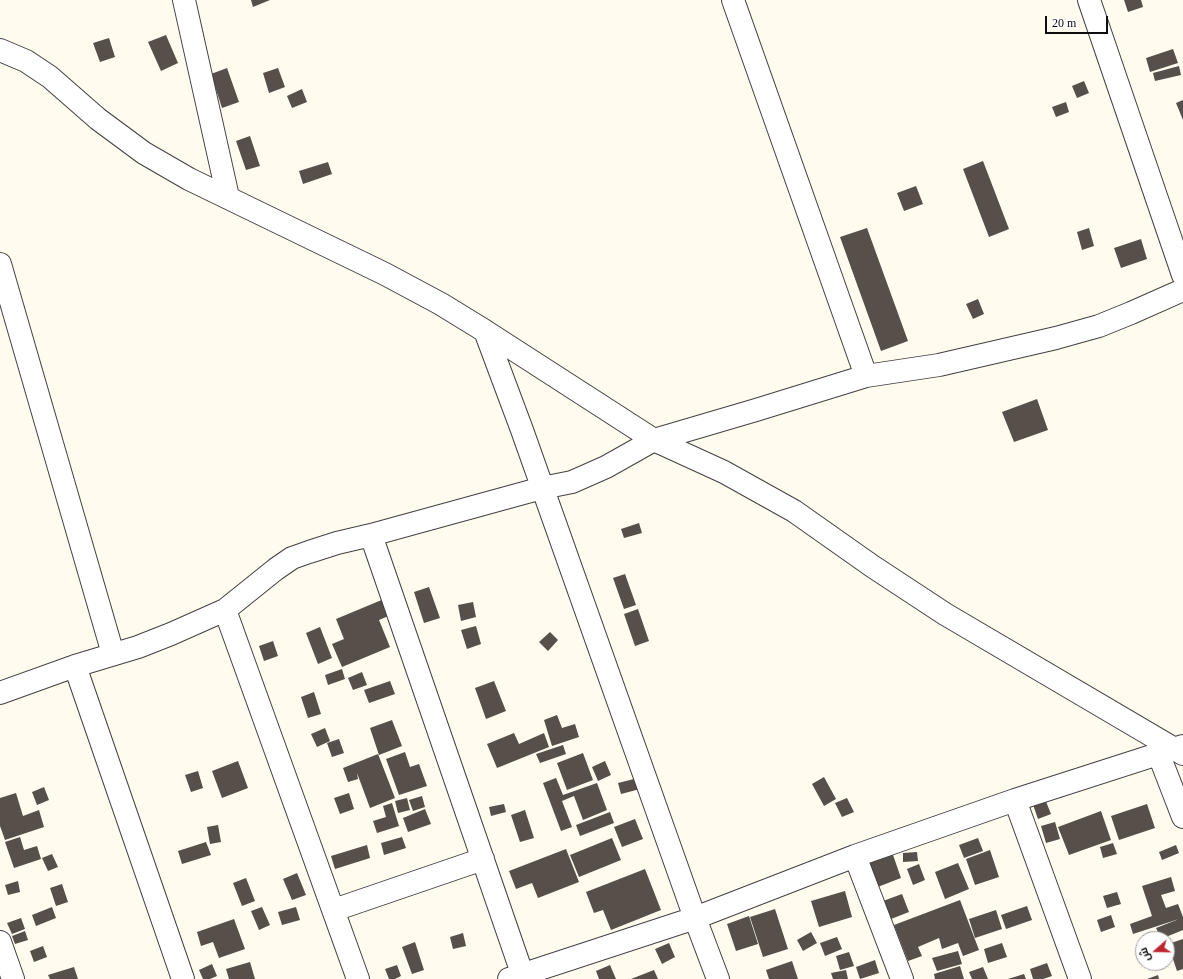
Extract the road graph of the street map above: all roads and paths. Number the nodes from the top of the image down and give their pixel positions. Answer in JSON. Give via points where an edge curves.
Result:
{"nodes":[{"id":1,"x":184,"y":0,"type":"edge"},
{"id":2,"x":733,"y":0,"type":"edge"},
{"id":3,"x":1089,"y":0,"type":"edge"},
{"id":4,"x":0,"y":50,"type":"edge"},
{"id":5,"x":228,"y":198,"type":"junction"},
{"id":6,"x":0,"y":264,"type":"edge"},
{"id":7,"x":1183,"y":275,"type":"edge"},
{"id":8,"x":1183,"y":290,"type":"edge"},
{"id":9,"x":485,"y":330,"type":"junction"},
{"id":10,"x":866,"y":376,"type":"junction"},
{"id":11,"x":654,"y":440,"type":"junction"},
{"id":12,"x":542,"y":488,"type":"junction"},
{"id":13,"x":371,"y":535,"type":"junction"},
{"id":14,"x":225,"y":610,"type":"junction"},
{"id":15,"x":113,"y":654,"type":"junction"},
{"id":16,"x":74,"y":666,"type":"junction"},
{"id":17,"x":0,"y":692,"type":"edge"},
{"id":18,"x":1175,"y":751,"type":"edge"},
{"id":19,"x":1015,"y":800,"type":"junction"},
{"id":20,"x":1183,"y":817,"type":"edge"},
{"id":21,"x":855,"y":856,"type":"junction"},
{"id":22,"x":483,"y":859,"type":"junction"},
{"id":23,"x":334,"y":910,"type":"junction"},
{"id":24,"x":695,"y":918,"type":"junction"},
{"id":25,"x":0,"y":942,"type":"edge"},
{"id":26,"x":518,"y":977,"type":"edge"},
{"id":27,"x":13,"y":979,"type":"edge"},
{"id":28,"x":183,"y":979,"type":"edge"},
{"id":29,"x":358,"y":979,"type":"edge"},
{"id":30,"x":718,"y":979,"type":"edge"},
{"id":31,"x":902,"y":979,"type":"edge"},
{"id":32,"x":1080,"y":979,"type":"edge"}],
"edges":[{"from":1,"to":5,"type":"street"},
{"from":2,"to":10,"type":"street"},
{"from":3,"to":7,"type":"street"},
{"from":4,"to":5,"type":"street","via":[[26,61],[50,77],[98,120],[144,153]]},
{"from":5,"to":9,"type":"street","via":[[385,274]]},
{"from":6,"to":15,"type":"street"},
{"from":8,"to":10,"type":"street","via":[[1099,326],[1056,338],[938,365]]},
{"from":9,"to":11,"type":"street"},
{"from":9,"to":12,"type":"street"},
{"from":10,"to":11,"type":"street"},
{"from":11,"to":12,"type":"street","via":[[606,467],[572,482]]},
{"from":11,"to":18,"type":"street","via":[[724,472],[794,512],[945,614]]},
{"from":12,"to":13,"type":"street"},
{"from":12,"to":24,"type":"street"},
{"from":13,"to":14,"type":"street","via":[[292,558]]},
{"from":13,"to":22,"type":"street"},
{"from":14,"to":15,"type":"street","via":[[138,647]]},
{"from":14,"to":23,"type":"street"},
{"from":15,"to":16,"type":"street"},
{"from":16,"to":17,"type":"street"},
{"from":16,"to":28,"type":"street"},
{"from":18,"to":19,"type":"street"},
{"from":18,"to":20,"type":"street"},
{"from":19,"to":21,"type":"street"},
{"from":19,"to":32,"type":"street"},
{"from":21,"to":24,"type":"street"},
{"from":21,"to":31,"type":"street"},
{"from":22,"to":23,"type":"street"},
{"from":22,"to":26,"type":"street"},
{"from":23,"to":29,"type":"street"},
{"from":24,"to":26,"type":"street"},
{"from":24,"to":30,"type":"street"},
{"from":25,"to":27,"type":"street"}]}
